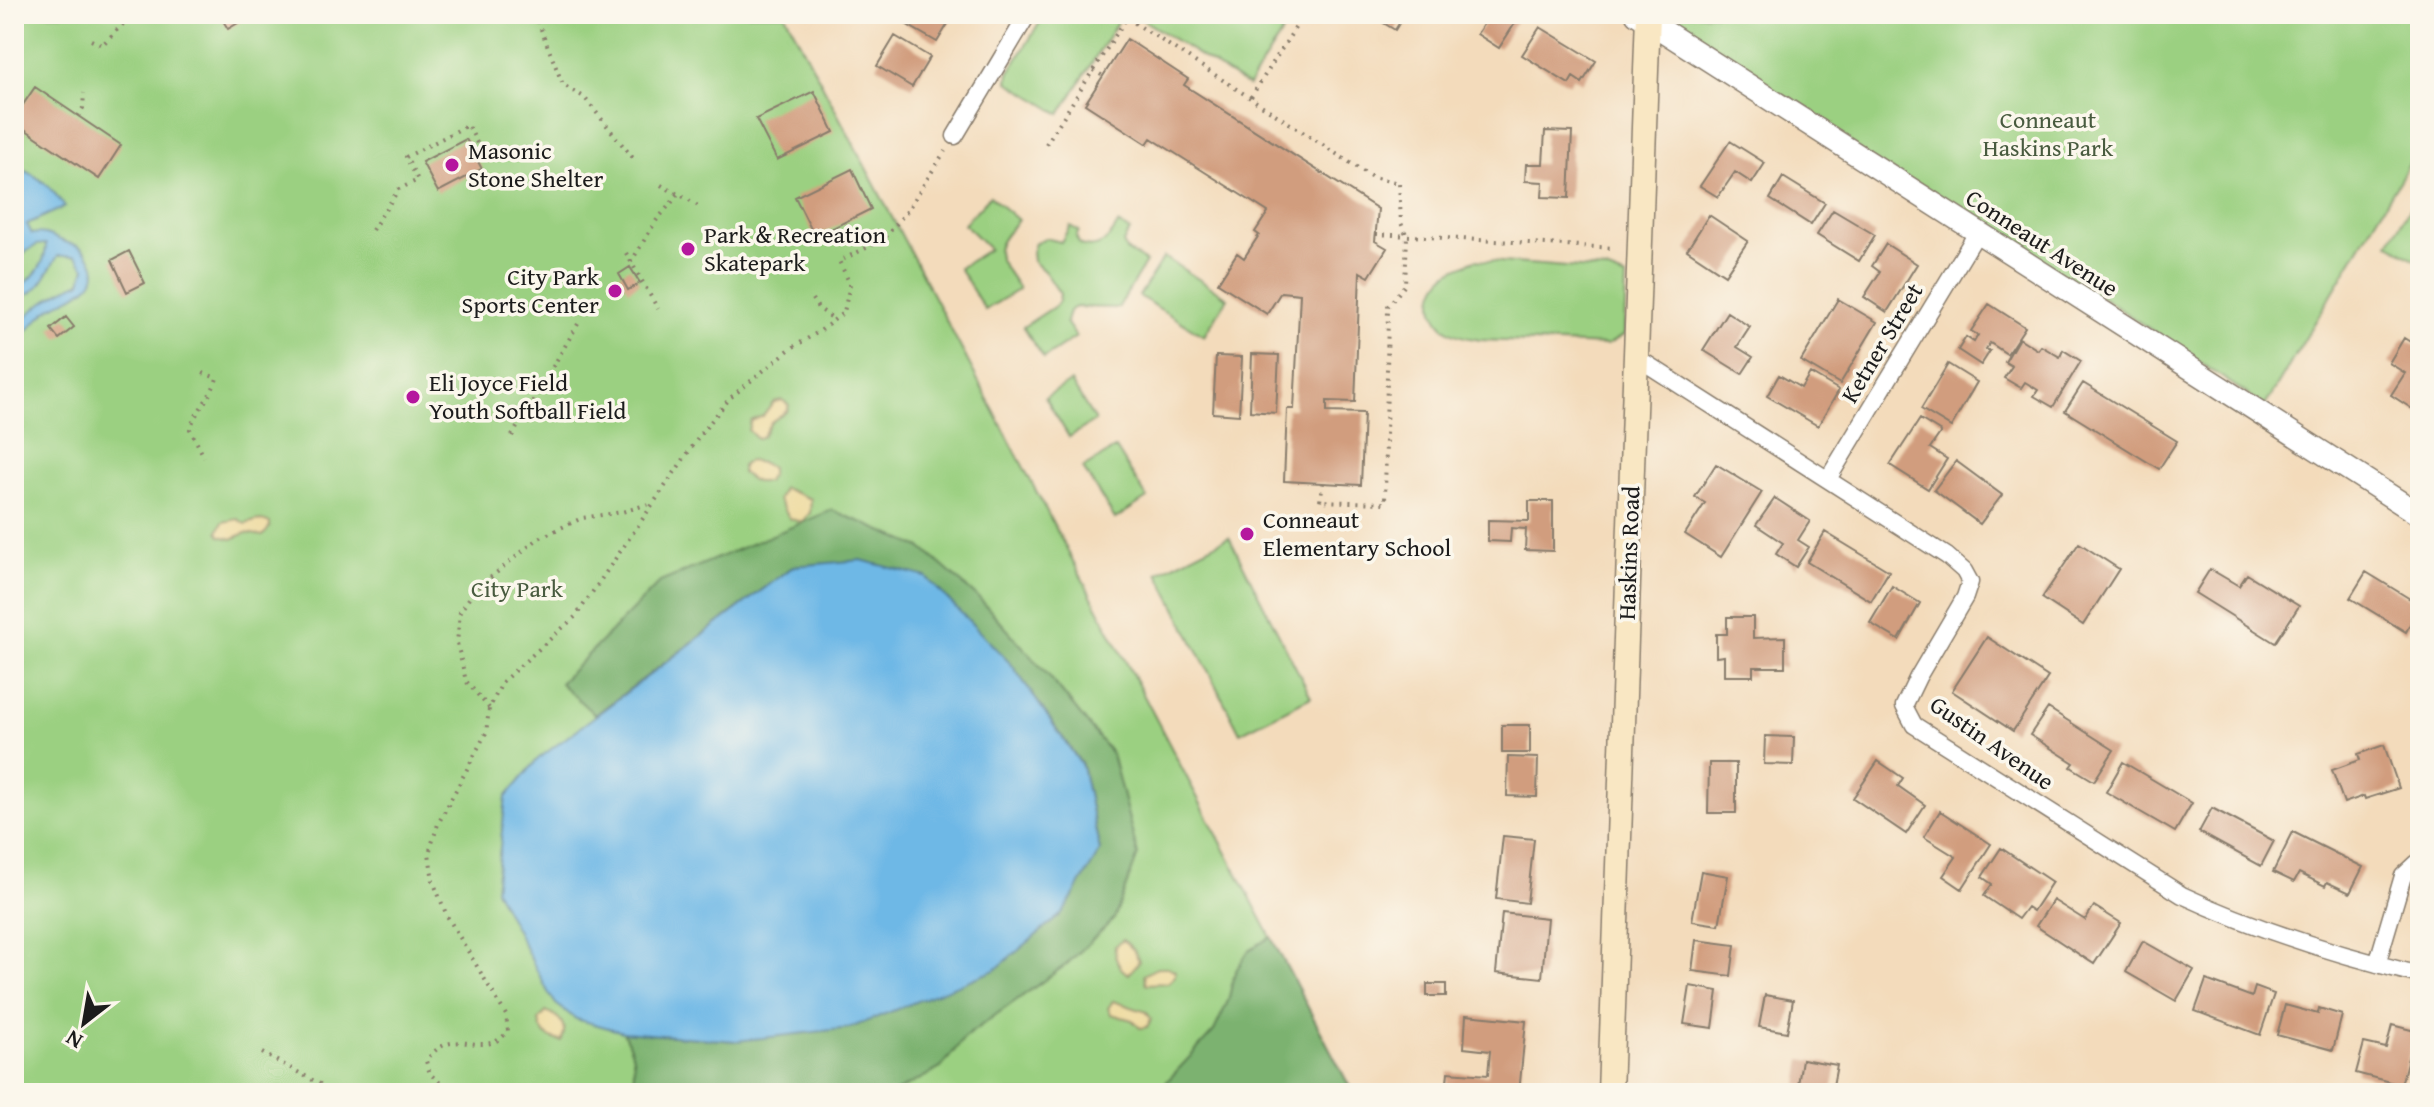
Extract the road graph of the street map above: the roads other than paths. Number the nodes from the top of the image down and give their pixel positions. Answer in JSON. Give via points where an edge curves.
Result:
{"nodes":[{"id":1,"x":1028,"y":14,"type":"edge"},
{"id":2,"x":1644,"y":16,"type":"edge"},
{"id":3,"x":955,"y":136,"type":"road end"},
{"id":4,"x":1977,"y":233,"type":"junction"},
{"id":5,"x":1636,"y":357,"type":"junction"},
{"id":6,"x":1828,"y":479,"type":"junction"},
{"id":7,"x":2420,"y":515,"type":"edge"},
{"id":8,"x":2420,"y":864,"type":"edge"},
{"id":9,"x":2377,"y":964,"type":"junction"},
{"id":10,"x":2420,"y":975,"type":"edge"},
{"id":11,"x":1610,"y":1093,"type":"edge"}],
"edges":[{"from":1,"to":3,"type":"street"},
{"from":2,"to":4,"type":"street","name":"Conneaut Avenue"},
{"from":2,"to":5,"type":"main road","name":"Haskins Road"},
{"from":4,"to":6,"type":"street","name":"Ketner Street"},
{"from":4,"to":7,"type":"street","name":"Conneaut Avenue"},
{"from":5,"to":6,"type":"street","name":"Gustin Avenue"},
{"from":5,"to":11,"type":"main road","name":"Haskins Road"},
{"from":6,"to":9,"type":"street","name":"Gustin Avenue","via":[[1947,556],[1970,582],[1904,706],[1914,725],[2182,895],[2282,937]]},
{"from":8,"to":9,"type":"street","via":[[2403,876]]},
{"from":9,"to":10,"type":"street","name":"Gustin Avenue"}]}
